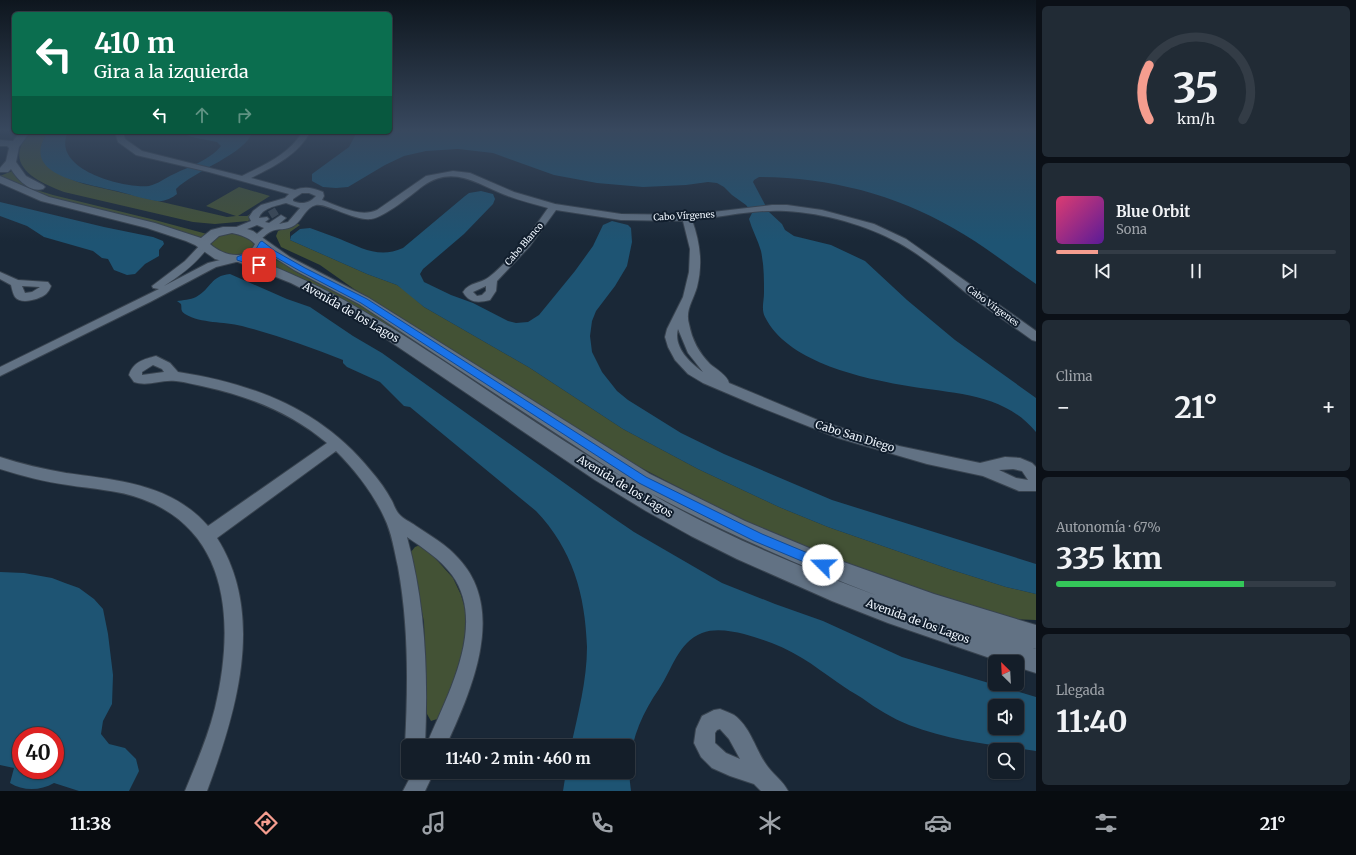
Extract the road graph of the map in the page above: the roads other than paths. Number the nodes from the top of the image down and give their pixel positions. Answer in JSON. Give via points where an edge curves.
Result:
{"nodes":[{"id":1,"x":16,"y":168,"type":"edge"},
{"id":2,"x":201,"y":168,"type":"edge"},
{"id":3,"x":262,"y":168,"type":"edge"},
{"id":4,"x":246,"y":178,"type":"junction"},
{"id":5,"x":0,"y":179,"type":"edge"},
{"id":6,"x":295,"y":193,"type":"junction"},
{"id":7,"x":316,"y":201,"type":"junction"},
{"id":8,"x":290,"y":205,"type":"junction"},
{"id":9,"x":303,"y":205,"type":"junction"},
{"id":10,"x":554,"y":207,"type":"junction"},
{"id":11,"x":270,"y":215,"type":"tunnel mouth"},
{"id":12,"x":687,"y":218,"type":"junction"},
{"id":13,"x":259,"y":222,"type":"junction"},
{"id":14,"x":271,"y":226,"type":"junction"},
{"id":15,"x":231,"y":230,"type":"junction"},
{"id":16,"x":260,"y":240,"type":"junction"},
{"id":17,"x":204,"y":246,"type":"junction"},
{"id":18,"x":238,"y":259,"type":"junction"},
{"id":19,"x":0,"y":276,"type":"edge"},
{"id":20,"x":492,"y":280,"type":"dead end"},
{"id":21,"x":16,"y":283,"type":"dead end"},
{"id":22,"x":1036,"y":337,"type":"edge"},
{"id":23,"x":0,"y":364,"type":"edge"},
{"id":24,"x":0,"y":372,"type":"edge"},
{"id":25,"x":174,"y":376,"type":"dead end"},
{"id":26,"x":337,"y":442,"type":"junction"},
{"id":27,"x":0,"y":463,"type":"edge"},
{"id":28,"x":981,"y":469,"type":"junction"},
{"id":29,"x":1036,"y":482,"type":"edge"},
{"id":30,"x":393,"y":519,"type":"junction"},
{"id":31,"x":207,"y":536,"type":"junction"},
{"id":32,"x":1036,"y":637,"type":"edge"},
{"id":33,"x":1036,"y":661,"type":"edge"},
{"id":34,"x":415,"y":739,"type":"edge"},
{"id":35,"x":439,"y":739,"type":"edge"},
{"id":36,"x":760,"y":775,"type":"dead end"},
{"id":37,"x":413,"y":779,"type":"edge"},
{"id":38,"x":420,"y":779,"type":"edge"},
{"id":39,"x":196,"y":791,"type":"edge"},
{"id":40,"x":413,"y":791,"type":"edge"},
{"id":41,"x":777,"y":791,"type":"edge"}],
"edges":[{"from":1,"to":15,"type":"street","via":[[22,178],[56,194],[204,230]]},
{"from":2,"to":4,"type":"street"},
{"from":3,"to":4,"type":"street"},
{"from":4,"to":6,"type":"street"},
{"from":5,"to":17,"type":"street","via":[[46,200],[132,220],[186,237]]},
{"from":6,"to":7,"type":"street","via":[[305,190],[317,192],[320,196]]},
{"from":6,"to":8,"type":"street"},
{"from":7,"to":9,"type":"street"},
{"from":7,"to":10,"type":"street","name":"Cabo Vírgenes","via":[[354,214],[357,224],[366,225],[373,223],[380,212],[428,178],[453,174],[467,175],[511,194]]},
{"from":8,"to":9,"type":"street"},
{"from":8,"to":13,"type":"street","via":[[266,207],[256,212],[254,217]]},
{"from":8,"to":14,"type":"street"},
{"from":9,"to":14,"type":"street","via":[[301,216],[294,222],[284,227]]},
{"from":10,"to":12,"type":"street","name":"Cabo Vírgenes","via":[[621,217]]},
{"from":10,"to":20,"type":"street","name":"Cabo Blanco","via":[[527,244]]},
{"from":11,"to":13,"type":"street"},
{"from":12,"to":22,"type":"street","name":"Cabo Vírgenes","via":[[787,208],[856,221],[890,234],[924,254]]},
{"from":12,"to":28,"type":"street","name":"Cabo San Diego","via":[[696,251],[694,280],[681,315],[670,333],[671,341],[684,364],[711,382],[798,418],[852,437],[948,463]]},
{"from":13,"to":14,"type":"street"},
{"from":13,"to":15,"type":"street"},
{"from":14,"to":16,"type":"street"},
{"from":15,"to":16,"type":"street","name":"Avenida de los Lagos","via":[[246,232]]},
{"from":15,"to":17,"type":"street","via":[[209,237]]},
{"from":16,"to":18,"type":"street","via":[[258,251]]},
{"from":16,"to":32,"type":"street","name":"Avenida de los Lagos","via":[[273,252],[364,301],[636,476],[673,496],[758,538],[875,586],[971,619]]},
{"from":17,"to":18,"type":"street","name":"Avenida de los Lagos","via":[[219,257]]},
{"from":17,"to":23,"type":"street","via":[[182,268],[142,295]]},
{"from":18,"to":24,"type":"street","via":[[212,266]]},
{"from":18,"to":33,"type":"street","name":"Avenida de los Lagos","via":[[299,282],[387,331],[607,477],[710,535],[846,596],[958,637]]},
{"from":19,"to":21,"type":"street"},
{"from":25,"to":26,"type":"street","via":[[250,393],[310,422]]},
{"from":26,"to":30,"type":"street","via":[[375,488]]},
{"from":26,"to":31,"type":"street"},
{"from":27,"to":31,"type":"street","via":[[34,473],[139,491],[175,507]]},
{"from":28,"to":29,"type":"street","name":"Cabo San Diego","via":[[1025,487],[1033,486]]},
{"from":28,"to":29,"type":"street","name":"Cabo San Diego","via":[[1014,462],[1030,470]]},
{"from":30,"to":34,"type":"street","via":[[414,608],[417,639]]},
{"from":30,"to":35,"type":"street","via":[[454,565],[472,599],[475,620],[472,646],[459,692]]},
{"from":31,"to":39,"type":"street","via":[[220,562],[228,590],[233,652],[227,698],[210,758]]},
{"from":36,"to":41,"type":"street"},
{"from":37,"to":40,"type":"street"},
{"from":38,"to":40,"type":"street"}]}
